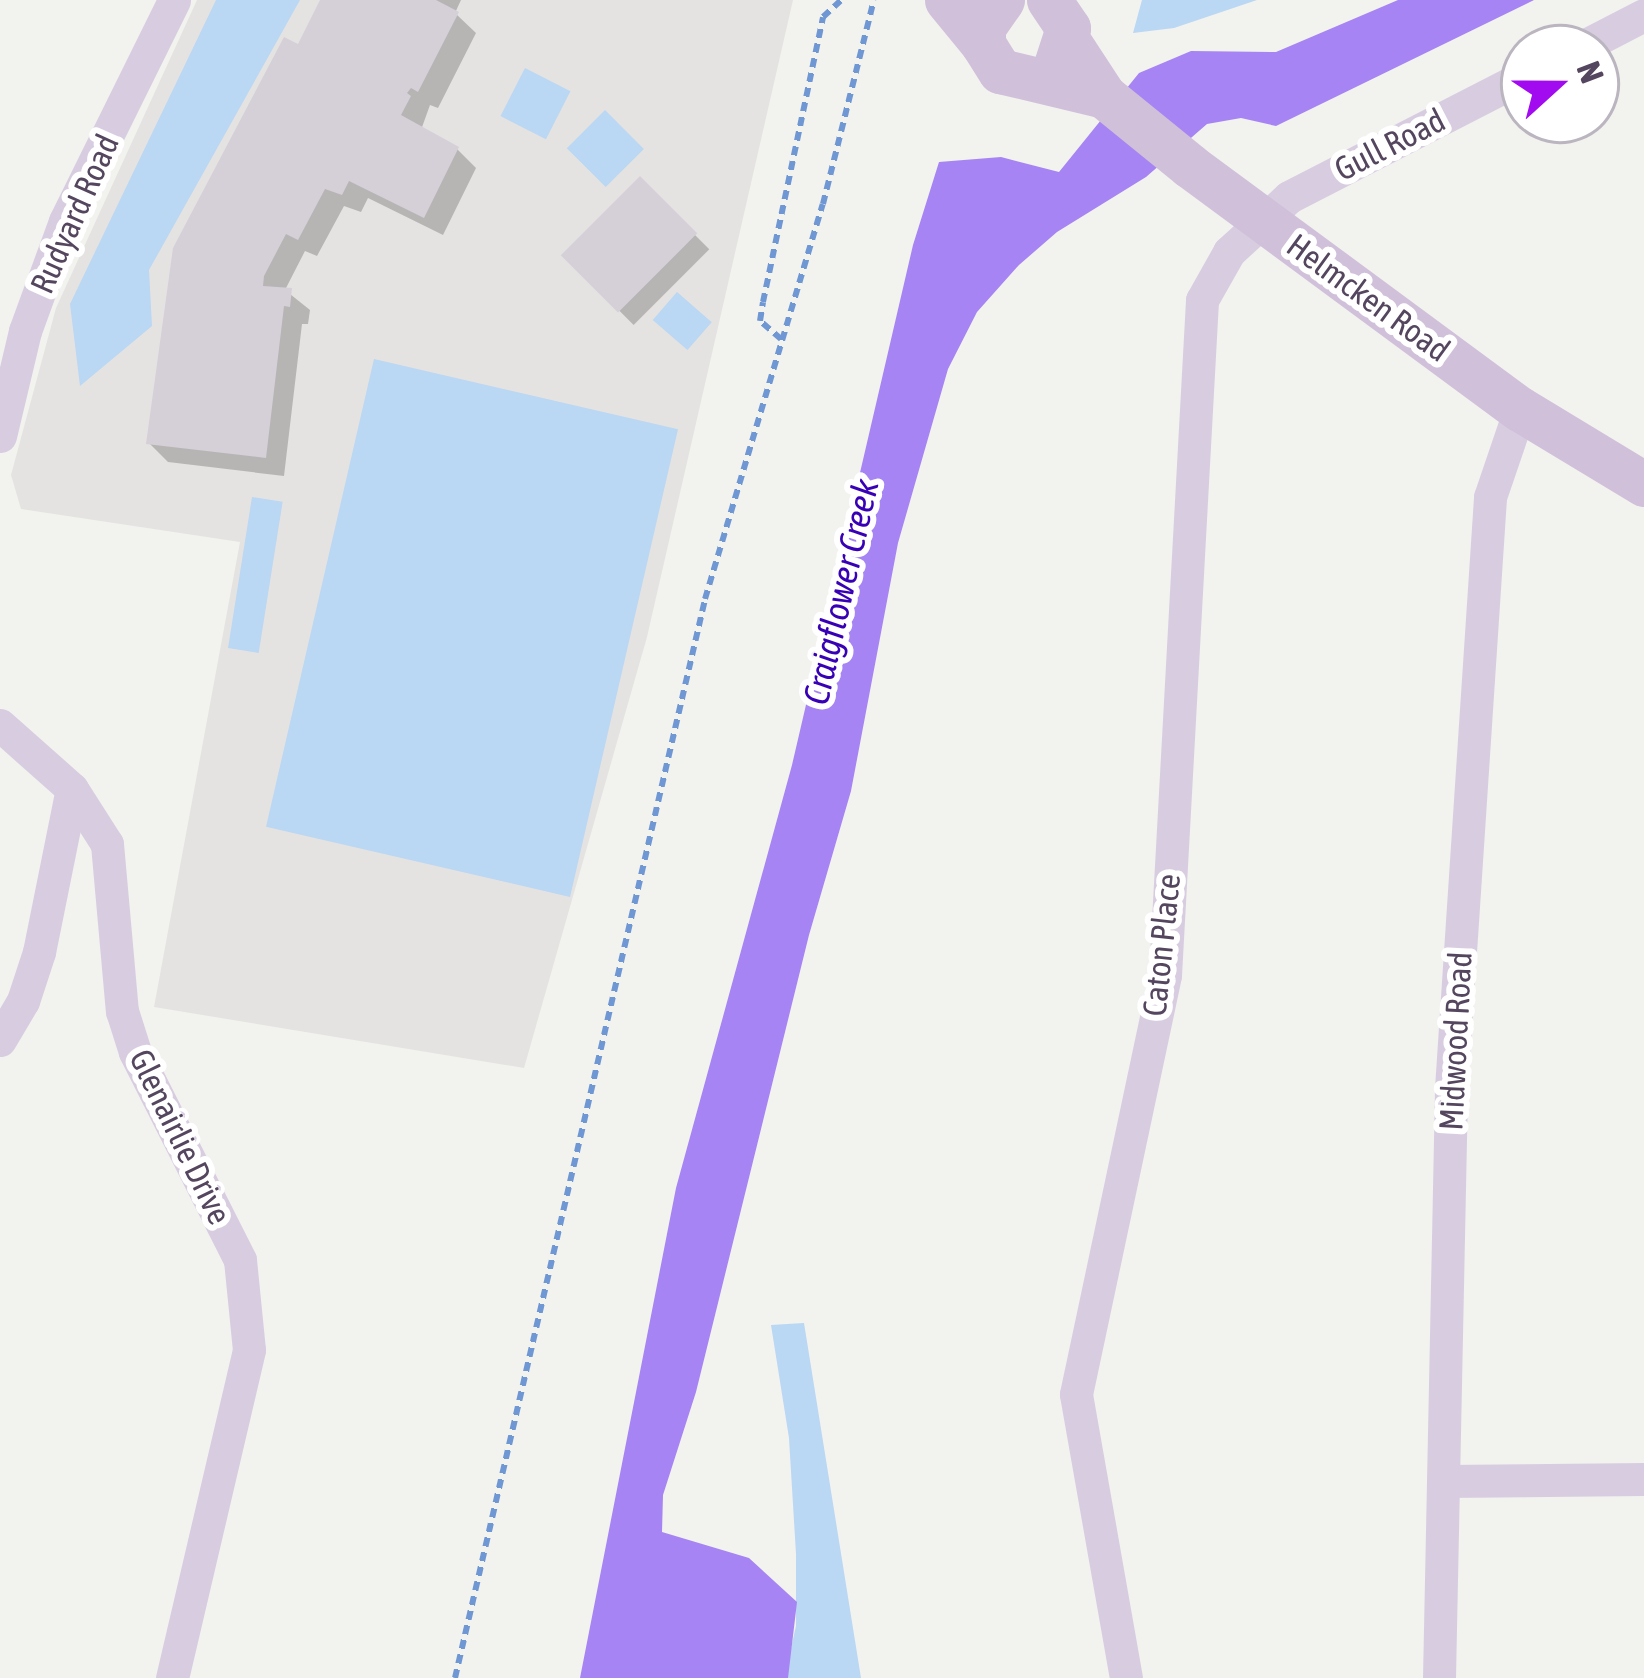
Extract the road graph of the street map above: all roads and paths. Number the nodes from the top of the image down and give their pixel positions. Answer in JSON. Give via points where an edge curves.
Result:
{"nodes":[{"id":1,"x":174,"y":0,"type":"edge"},
{"id":2,"x":841,"y":0,"type":"edge"},
{"id":3,"x":874,"y":0,"type":"edge"},
{"id":4,"x":947,"y":0,"type":"edge"},
{"id":5,"x":1002,"y":0,"type":"edge"},
{"id":6,"x":1067,"y":17,"type":"edge"},
{"id":7,"x":983,"y":44,"type":"junction"},
{"id":8,"x":1032,"y":79,"type":"junction"},
{"id":9,"x":1500,"y":88,"type":"edge"},
{"id":10,"x":1104,"y":96,"type":"junction"},
{"id":11,"x":1260,"y":220,"type":"junction"},
{"id":12,"x":781,"y":339,"type":"junction"},
{"id":13,"x":1520,"y":409,"type":"junction"},
{"id":14,"x":0,"y":436,"type":"edge"},
{"id":15,"x":1644,"y":484,"type":"edge"},
{"id":16,"x":0,"y":725,"type":"edge"},
{"id":17,"x":72,"y":789,"type":"junction"},
{"id":18,"x":0,"y":1040,"type":"edge"},
{"id":19,"x":1644,"y":1479,"type":"edge"},
{"id":20,"x":1444,"y":1481,"type":"junction"},
{"id":21,"x":172,"y":1678,"type":"edge"},
{"id":22,"x":455,"y":1678,"type":"edge"},
{"id":23,"x":1126,"y":1678,"type":"edge"},
{"id":24,"x":1439,"y":1678,"type":"edge"}],
"edges":[{"from":1,"to":14,"type":"street","name":"Rudyard Road","via":[[65,221],[25,332]]},
{"from":2,"to":12,"type":"path","via":[[823,17],[763,302],[760,321]]},
{"from":3,"to":12,"type":"path"},
{"from":4,"to":7,"type":"main road"},
{"from":5,"to":7,"type":"main road","via":[[983,27]]},
{"from":6,"to":8,"type":"main road","via":[[1049,72]]},
{"from":6,"to":10,"type":"main road","name":"Helmcken Road"},
{"from":7,"to":8,"type":"main road","via":[[1000,71]]},
{"from":8,"to":10,"type":"main road","name":"Helmcken Road"},
{"from":9,"to":11,"type":"street","name":"Gull Road","via":[[1289,197]]},
{"from":10,"to":11,"type":"main road","name":"Helmcken Road"},
{"from":11,"to":13,"type":"main road","name":"Helmcken Road"},
{"from":11,"to":23,"type":"street","name":"Caton Place","via":[[1229,252],[1202,300],[1165,975],[1076,1394]]},
{"from":12,"to":22,"type":"path","via":[[705,599]]},
{"from":13,"to":15,"type":"main road","name":"Helmcken Road"},
{"from":13,"to":20,"type":"street","name":"Midwood Road","via":[[1490,497],[1451,1088]]},
{"from":16,"to":17,"type":"street","name":"Glenairlie Drive"},
{"from":17,"to":18,"type":"street","via":[[39,952]]},
{"from":17,"to":21,"type":"street","name":"Glenairlie Drive","via":[[107,844],[122,1011],[135,1052],[240,1259],[249,1350]]},
{"from":19,"to":20,"type":"street"},
{"from":20,"to":24,"type":"street","name":"Midwood Road"}]}
